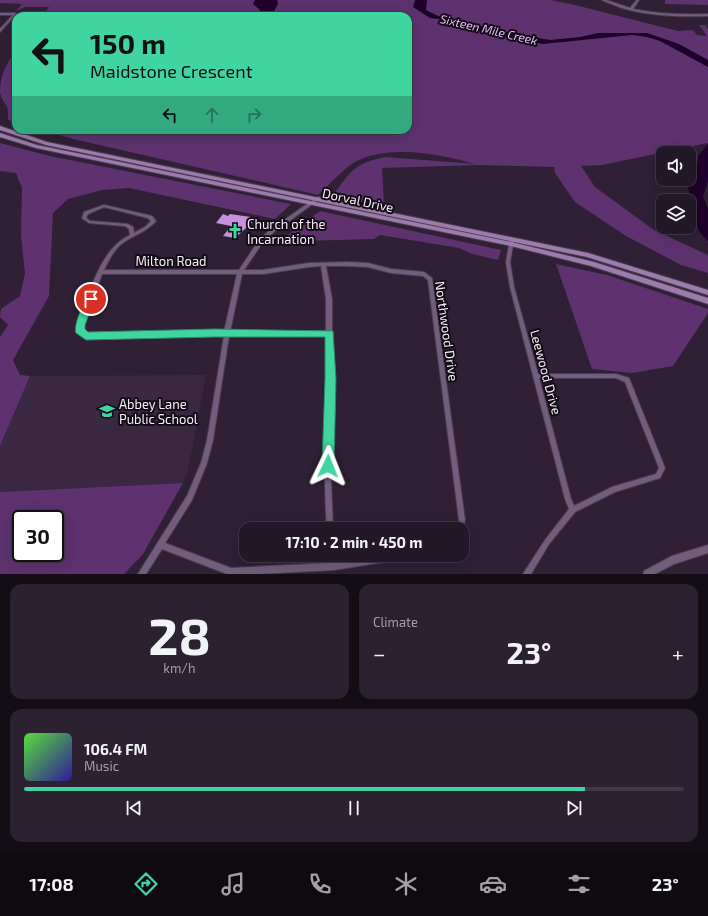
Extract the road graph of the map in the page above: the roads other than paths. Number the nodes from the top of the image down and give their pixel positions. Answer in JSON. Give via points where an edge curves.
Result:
{"nodes":[{"id":1,"x":603,"y":0,"type":"edge"},
{"id":2,"x":638,"y":0,"type":"edge"},
{"id":3,"x":631,"y":9,"type":"junction"},
{"id":4,"x":0,"y":14,"type":"edge"},
{"id":5,"x":12,"y":14,"type":"edge"},
{"id":6,"x":708,"y":15,"type":"edge"},
{"id":7,"x":12,"y":18,"type":"edge"},
{"id":8,"x":0,"y":32,"type":"edge"},
{"id":9,"x":0,"y":128,"type":"edge"},
{"id":10,"x":12,"y":132,"type":"edge"},
{"id":11,"x":20,"y":134,"type":"edge"},
{"id":12,"x":0,"y":135,"type":"edge"},
{"id":13,"x":319,"y":198,"type":"junction"},
{"id":14,"x":312,"y":203,"type":"junction"},
{"id":15,"x":132,"y":235,"type":"junction"},
{"id":16,"x":512,"y":241,"type":"junction"},
{"id":17,"x":323,"y":264,"type":"junction"},
{"id":18,"x":101,"y":272,"type":"junction"},
{"id":19,"x":240,"y":272,"type":"junction"},
{"id":20,"x":708,"y":293,"type":"edge"},
{"id":21,"x":708,"y":301,"type":"edge"},
{"id":22,"x":227,"y":333,"type":"junction"},
{"id":23,"x":329,"y":333,"type":"junction"},
{"id":24,"x":537,"y":376,"type":"junction"},
{"id":25,"x":573,"y":510,"type":"junction"},
{"id":26,"x":329,"y":522,"type":"edge"},
{"id":27,"x":462,"y":522,"type":"edge"},
{"id":28,"x":161,"y":545,"type":"junction"},
{"id":29,"x":708,"y":549,"type":"edge"},
{"id":30,"x":334,"y":562,"type":"edge"},
{"id":31,"x":362,"y":562,"type":"edge"},
{"id":32,"x":334,"y":566,"type":"junction"},
{"id":33,"x":142,"y":574,"type":"edge"},
{"id":34,"x":527,"y":574,"type":"edge"},
{"id":35,"x":647,"y":574,"type":"edge"}],
"edges":[{"from":1,"to":3,"type":"street"},
{"from":2,"to":3,"type":"street"},
{"from":3,"to":6,"type":"street","via":[[688,17]]},
{"from":4,"to":5,"type":"street"},
{"from":7,"to":8,"type":"street"},
{"from":9,"to":10,"type":"main road","name":"Dorval Drive"},
{"from":11,"to":13,"type":"main road","name":"Dorval Drive","via":[[46,142]]},
{"from":12,"to":14,"type":"main road","name":"Dorval Drive","via":[[36,146]]},
{"from":13,"to":14,"type":"street"},
{"from":13,"to":16,"type":"main road","name":"Dorval Drive"},
{"from":14,"to":16,"type":"main road","name":"Dorval Drive"},
{"from":14,"to":19,"type":"street","via":[[261,241]]},
{"from":15,"to":15,"type":"street","via":[[131,228],[126,225],[89,222],[84,218],[86,212],[104,206],[150,216],[154,221],[150,226]]},
{"from":15,"to":18,"type":"street","via":[[106,259]]},
{"from":16,"to":20,"type":"main road","name":"Dorval Drive","via":[[588,255]]},
{"from":16,"to":21,"type":"main road","name":"Dorval Drive"},
{"from":16,"to":24,"type":"street","name":"Leewood Drive","via":[[508,262],[512,287]]},
{"from":17,"to":19,"type":"street","name":"Northwood Drive","via":[[278,271]]},
{"from":17,"to":23,"type":"street","via":[[329,299]]},
{"from":17,"to":27,"type":"street","name":"Northwood Drive","via":[[363,265],[424,274],[430,279]]},
{"from":18,"to":19,"type":"street","name":"Milton Road"},
{"from":18,"to":22,"type":"street","via":[[80,325],[80,330],[86,336]]},
{"from":19,"to":22,"type":"street"},
{"from":22,"to":23,"type":"street"},
{"from":22,"to":28,"type":"street","via":[[204,464],[190,498]]},
{"from":23,"to":26,"type":"street","via":[[331,379],[327,495]]},
{"from":24,"to":25,"type":"street","name":"Leewood Drive","via":[[568,500]]},
{"from":24,"to":25,"type":"street","via":[[616,376],[627,380],[662,468],[658,476],[614,489]]},
{"from":25,"to":34,"type":"street","via":[[547,542]]},
{"from":28,"to":32,"type":"street","via":[[231,572]]},
{"from":28,"to":33,"type":"street"},
{"from":29,"to":35,"type":"street","via":[[672,560]]},
{"from":30,"to":32,"type":"street"},
{"from":31,"to":32,"type":"street"}]}
